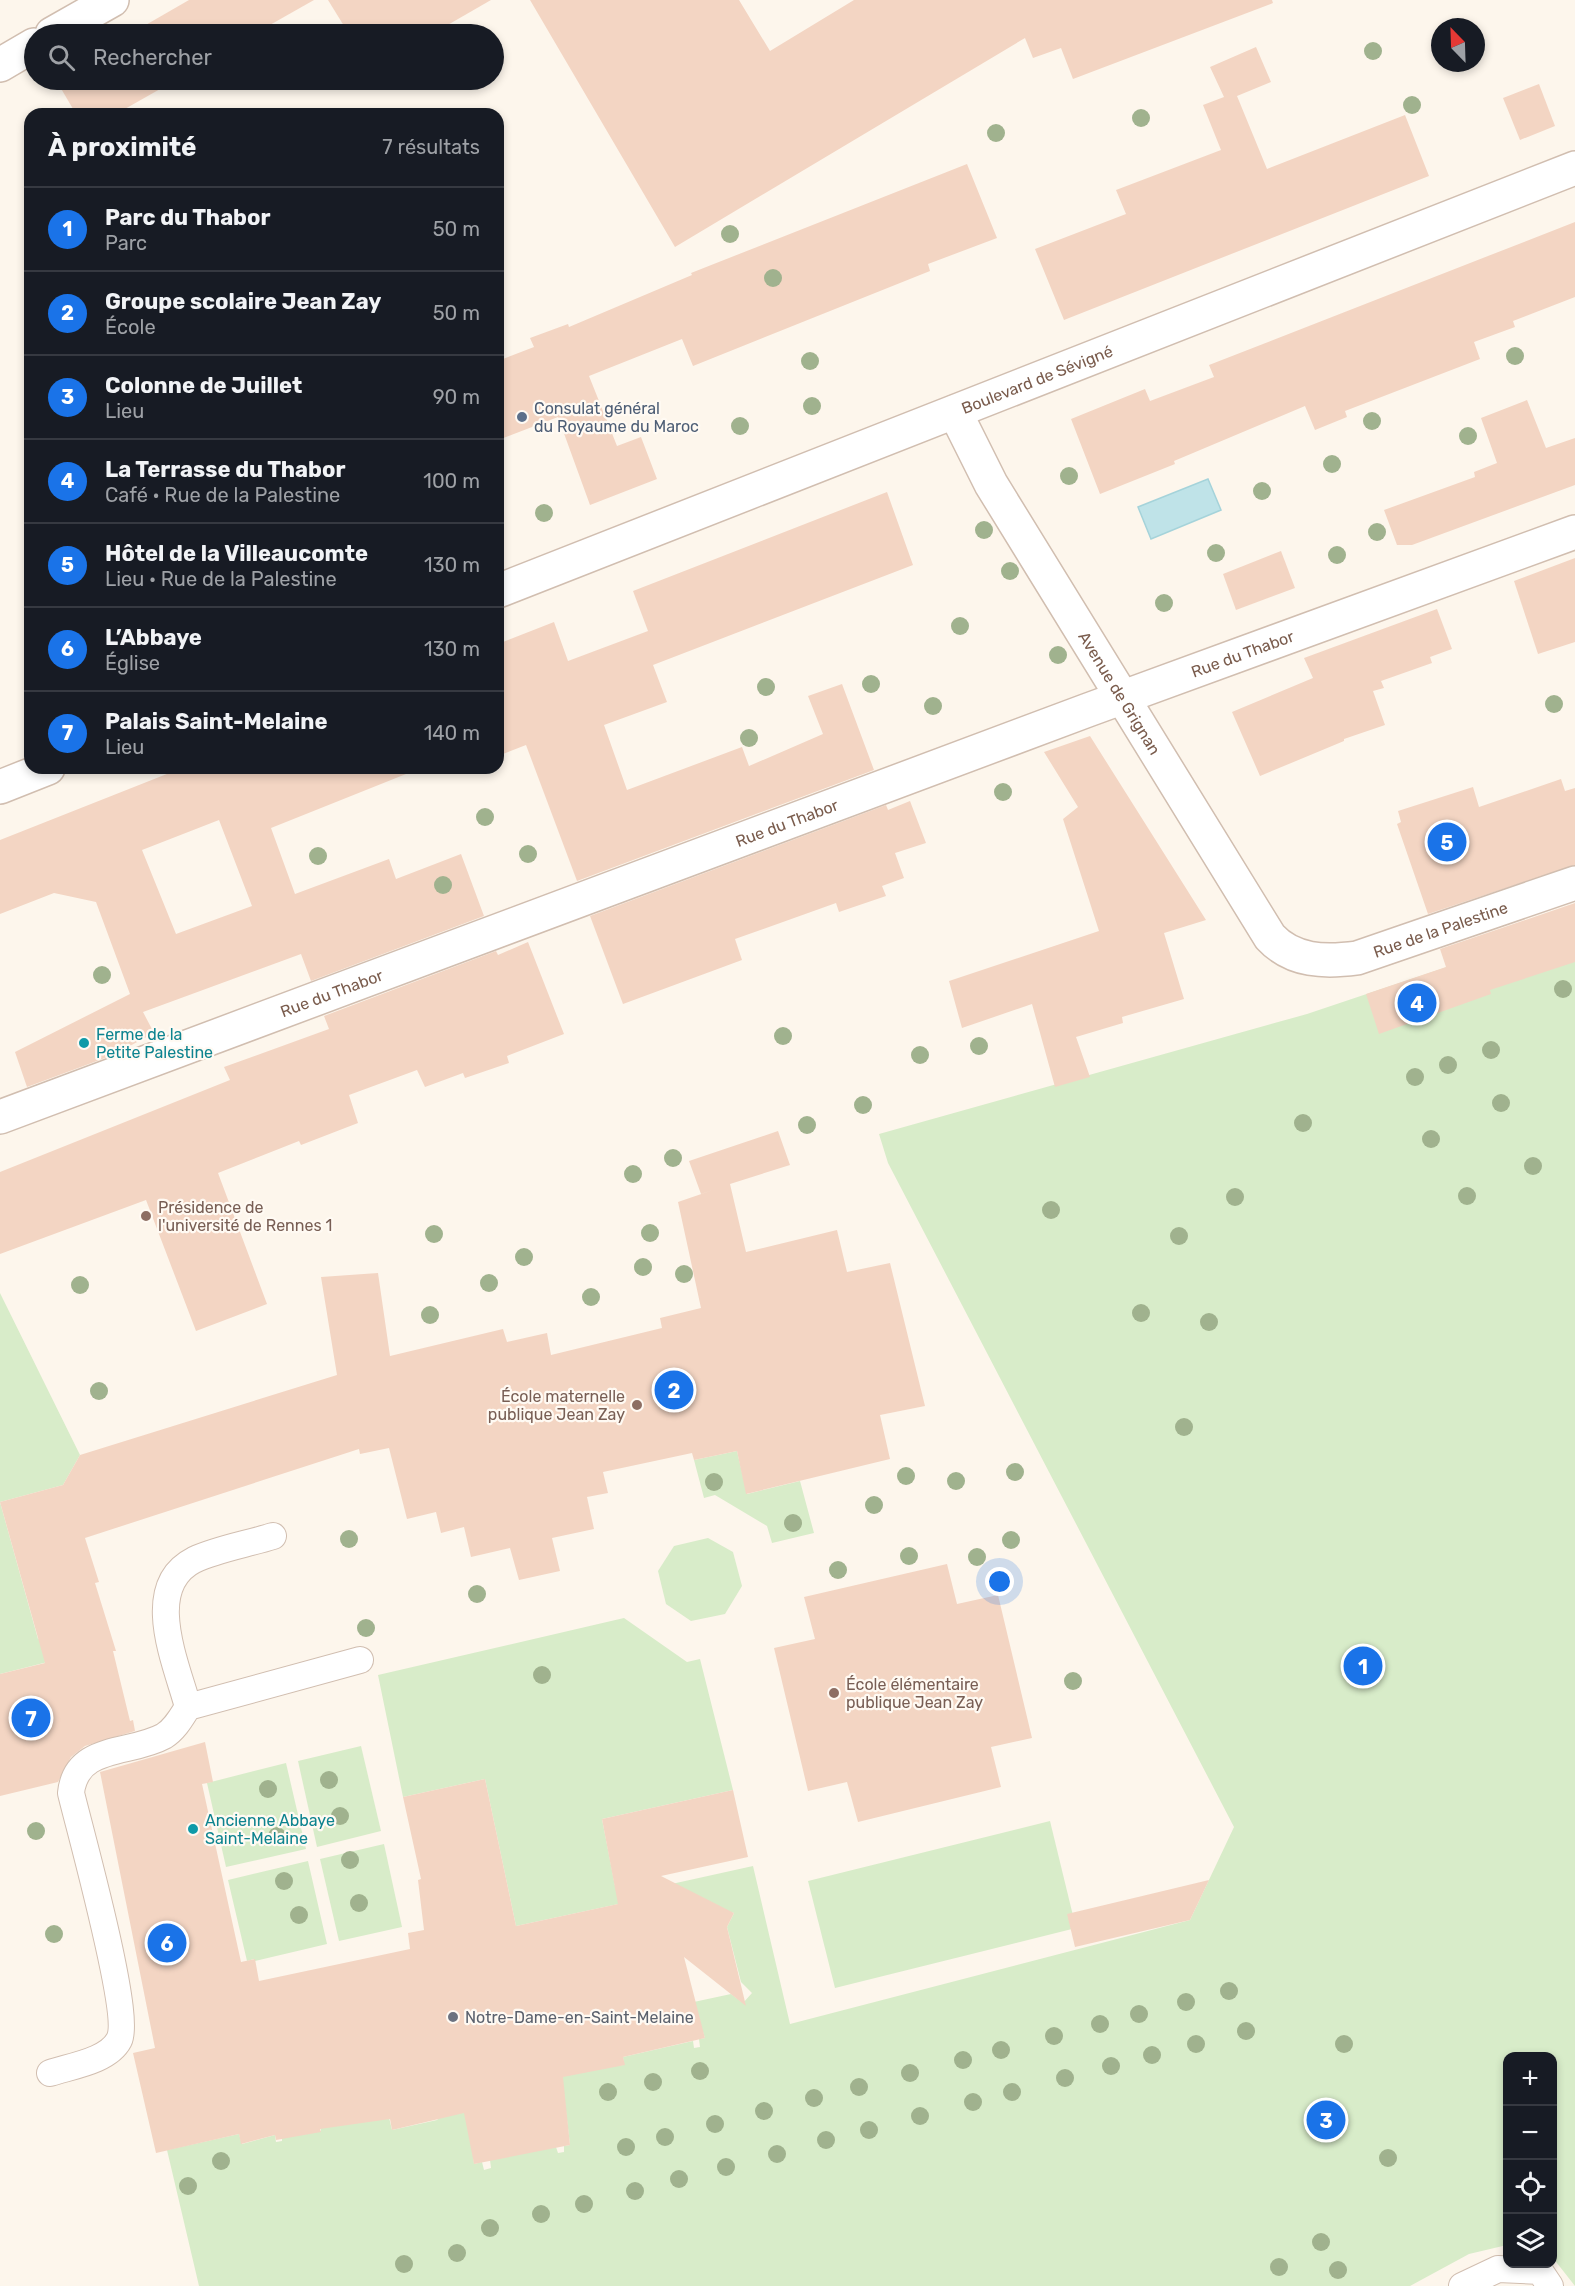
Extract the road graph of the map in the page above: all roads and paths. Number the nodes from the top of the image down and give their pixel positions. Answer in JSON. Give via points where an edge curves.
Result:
{"nodes":[{"id":1,"x":112,"y":0,"type":"edge"},
{"id":2,"x":70,"y":24,"type":"edge"},
{"id":3,"x":24,"y":51,"type":"edge"},
{"id":4,"x":0,"y":65,"type":"edge"},
{"id":5,"x":1575,"y":168,"type":"edge"},
{"id":6,"x":955,"y":412,"type":"junction"},
{"id":7,"x":1575,"y":532,"type":"edge"},
{"id":8,"x":504,"y":589,"type":"edge"},
{"id":9,"x":1123,"y":698,"type":"junction"},
{"id":10,"x":33,"y":774,"type":"edge"},
{"id":11,"x":0,"y":787,"type":"edge"},
{"id":12,"x":1575,"y":883,"type":"edge"},
{"id":13,"x":1303,"y":958,"type":"joint"},
{"id":14,"x":0,"y":1117,"type":"edge"},
{"id":15,"x":273,"y":1536,"type":"dead end"},
{"id":16,"x":360,"y":1660,"type":"dead end"},
{"id":17,"x":188,"y":1707,"type":"junction"},
{"id":18,"x":50,"y":2073,"type":"dead end"},
{"id":19,"x":1462,"y":2286,"type":"edge"},
{"id":20,"x":1550,"y":2286,"type":"edge"}],
"edges":[{"from":1,"to":2,"type":"street"},
{"from":3,"to":4,"type":"street"},
{"from":5,"to":6,"type":"street","name":"Boulevard de Sévigné"},
{"from":6,"to":8,"type":"street","name":"Boulevard de Sévigné"},
{"from":6,"to":9,"type":"street","name":"Avenue de Grignan","via":[[991,484]]},
{"from":7,"to":9,"type":"street","name":"Rue du Thabor"},
{"from":9,"to":13,"type":"street","name":"Avenue de Grignan","via":[[1270,937],[1280,948]]},
{"from":9,"to":14,"type":"street","name":"Rue du Thabor"},
{"from":10,"to":11,"type":"street"},
{"from":12,"to":13,"type":"street","name":"Rue de la Palestine","via":[[1357,958]]},
{"from":15,"to":17,"type":"lane","via":[[194,1560],[179,1571],[170,1586],[165,1618]]},
{"from":16,"to":17,"type":"lane"},
{"from":17,"to":18,"type":"lane","via":[[173,1730],[163,1737],[99,1756],[82,1764],[73,1777],[71,1793],[119,1992],[122,2027],[113,2048]]},
{"from":19,"to":20,"type":"lane","via":[[1498,2269],[1540,2271]]}]}
